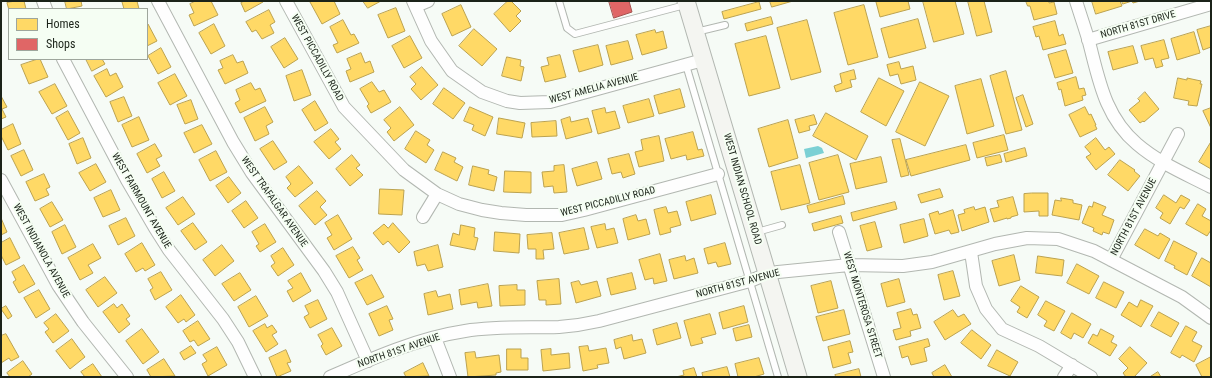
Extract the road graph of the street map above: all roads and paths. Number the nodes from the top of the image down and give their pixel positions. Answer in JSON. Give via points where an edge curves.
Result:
{"nodes":[{"id":1,"x":158,"y":1,"type":"edge"},
{"id":2,"x":286,"y":1,"type":"edge"},
{"id":3,"x":428,"y":1,"type":"edge"},
{"id":4,"x":559,"y":1,"type":"edge"},
{"id":5,"x":1076,"y":1,"type":"edge"},
{"id":6,"x":686,"y":3,"type":"edge"},
{"id":7,"x":415,"y":4,"type":"edge"},
{"id":8,"x":1211,"y":4,"type":"edge"},
{"id":9,"x":725,"y":25,"type":"dead end"},
{"id":10,"x":695,"y":33,"type":"junction"},
{"id":11,"x":1088,"y":40,"type":"junction"},
{"id":12,"x":64,"y":60,"type":"edge"},
{"id":13,"x":703,"y":60,"type":"junction"},
{"id":14,"x":686,"y":65,"type":"junction"},
{"id":15,"x":1178,"y":134,"type":"dead end"},
{"id":16,"x":1163,"y":162,"type":"junction"},
{"id":17,"x":718,"y":174,"type":"junction"},
{"id":18,"x":1,"y":180,"type":"edge"},
{"id":19,"x":1211,"y":187,"type":"edge"},
{"id":20,"x":437,"y":194,"type":"junction"},
{"id":21,"x":423,"y":217,"type":"dead end"},
{"id":22,"x":782,"y":225,"type":"dead end"},
{"id":23,"x":839,"y":232,"type":"dead end"},
{"id":24,"x":755,"y":233,"type":"junction"},
{"id":25,"x":971,"y":252,"type":"junction"},
{"id":26,"x":1111,"y":260,"type":"junction"},
{"id":27,"x":849,"y":265,"type":"junction"},
{"id":28,"x":767,"y":274,"type":"junction"},
{"id":29,"x":750,"y":281,"type":"junction"},
{"id":30,"x":1211,"y":318,"type":"edge"},
{"id":31,"x":435,"y":338,"type":"junction"},
{"id":32,"x":368,"y":360,"type":"junction"},
{"id":33,"x":1072,"y":365,"type":"junction"},
{"id":34,"x":127,"y":377,"type":"edge"},
{"id":35,"x":255,"y":377,"type":"edge"},
{"id":36,"x":330,"y":377,"type":"edge"},
{"id":37,"x":450,"y":377,"type":"edge"},
{"id":38,"x":778,"y":377,"type":"edge"},
{"id":39,"x":798,"y":377,"type":"edge"},
{"id":40,"x":884,"y":377,"type":"edge"},
{"id":41,"x":1064,"y":377,"type":"edge"},
{"id":42,"x":1091,"y":377,"type":"edge"}],
"edges":[{"from":1,"to":32,"type":"street","name":"WEST TRAFALGAR AVENUE","via":[[252,173],[337,292]]},
{"from":2,"to":20,"type":"street","name":"WEST PICCADILLY ROAD","via":[[344,107],[404,170]]},
{"from":3,"to":7,"type":"street"},
{"from":4,"to":6,"type":"lane","via":[[567,28],[575,34]]},
{"from":5,"to":11,"type":"street"},
{"from":6,"to":10,"type":"main road","name":"WEST INDIAN SCHOOL ROAD"},
{"from":7,"to":14,"type":"street","name":"WEST AMELIA AVENUE","via":[[431,41],[452,71],[482,92],[507,101],[550,102]]},
{"from":8,"to":11,"type":"street","name":"NORTH 81ST DRIVE"},
{"from":9,"to":10,"type":"lane"},
{"from":10,"to":13,"type":"main road","name":"WEST INDIAN SCHOOL ROAD"},
{"from":11,"to":16,"type":"street","via":[[1111,112],[1122,129],[1138,145]]},
{"from":12,"to":35,"type":"street","name":"WEST FAIRMOUNT AVENUE","via":[[155,228],[223,319],[238,342]]},
{"from":13,"to":14,"type":"street","name":"WEST AMELIA AVENUE"},
{"from":13,"to":24,"type":"main road","name":"WEST INDIAN SCHOOL ROAD"},
{"from":14,"to":17,"type":"lane","name":"WEST INDIAN SCHOOL ROAD"},
{"from":15,"to":16,"type":"street","name":"NORTH 81ST AVENUE"},
{"from":16,"to":19,"type":"street"},
{"from":16,"to":26,"type":"street","name":"NORTH 81ST AVENUE"},
{"from":17,"to":20,"type":"street","name":"WEST PICCADILLY ROAD","via":[[562,215],[526,215],[482,210],[459,204]]},
{"from":17,"to":29,"type":"lane","name":"WEST INDIAN SCHOOL ROAD"},
{"from":18,"to":34,"type":"street","name":"WEST INDIANOLA AVENUE","via":[[58,285],[83,322]]},
{"from":20,"to":21,"type":"street"},
{"from":22,"to":24,"type":"lane"},
{"from":23,"to":27,"type":"street","name":"WEST MONTEROSA STREET"},
{"from":24,"to":28,"type":"main road","name":"WEST INDIAN SCHOOL ROAD"},
{"from":25,"to":26,"type":"street","name":"NORTH 81ST AVENUE","via":[[1027,238],[1058,239],[1094,251]]},
{"from":25,"to":27,"type":"street","name":"NORTH 81ST AVENUE","via":[[903,266]]},
{"from":25,"to":33,"type":"street","via":[[976,286],[986,309],[1002,329]]},
{"from":26,"to":30,"type":"street","via":[[1182,297]]},
{"from":27,"to":28,"type":"street","name":"NORTH 81ST AVENUE"},
{"from":27,"to":40,"type":"street","name":"WEST MONTEROSA STREET"},
{"from":28,"to":29,"type":"street","name":"NORTH 81ST AVENUE"},
{"from":28,"to":39,"type":"main road","name":"WEST INDIAN SCHOOL ROAD"},
{"from":29,"to":31,"type":"street","name":"NORTH 81ST AVENUE","via":[[579,325],[485,329]]},
{"from":29,"to":38,"type":"lane","name":"WEST INDIAN SCHOOL ROAD"},
{"from":31,"to":32,"type":"street","name":"NORTH 81ST AVENUE"},
{"from":31,"to":37,"type":"street"},
{"from":32,"to":36,"type":"street","name":"NORTH 81ST AVENUE"},
{"from":33,"to":41,"type":"street"},
{"from":33,"to":42,"type":"street"}]}
